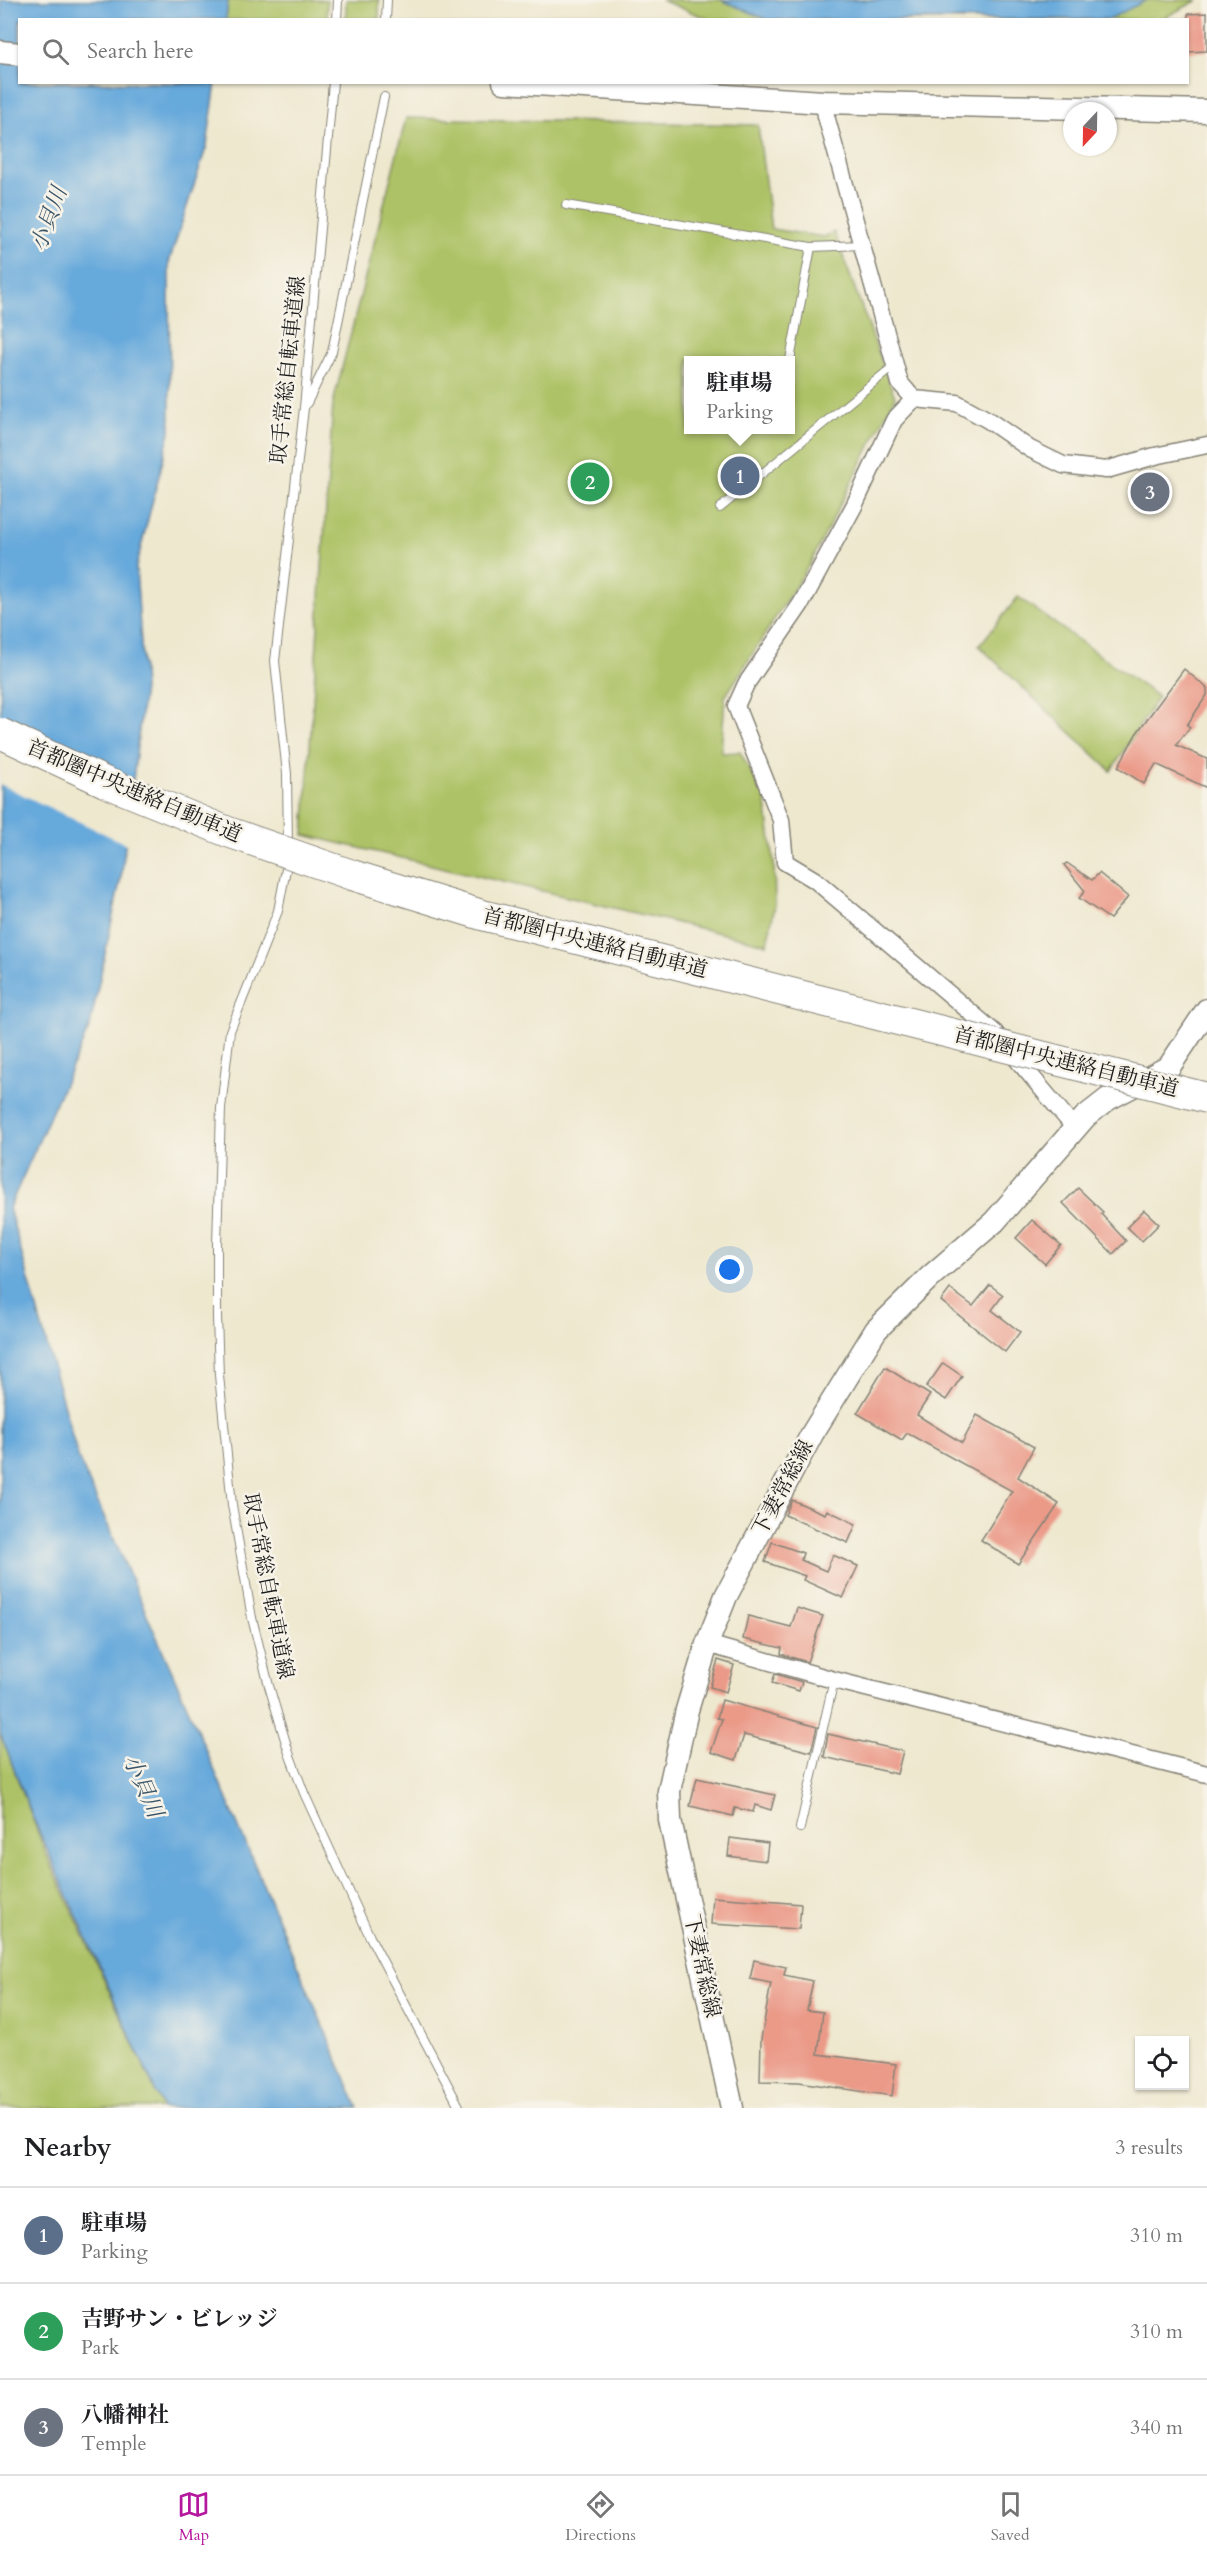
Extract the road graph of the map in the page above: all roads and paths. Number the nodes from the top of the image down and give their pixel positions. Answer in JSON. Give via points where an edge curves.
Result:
{"nodes":[{"id":1,"x":338,"y":0,"type":"edge"},
{"id":2,"x":387,"y":0,"type":"edge"},
{"id":3,"x":337,"y":18,"type":"edge"},
{"id":4,"x":386,"y":18,"type":"edge"},
{"id":5,"x":0,"y":52,"type":"edge"},
{"id":6,"x":18,"y":54,"type":"edge"},
{"id":7,"x":333,"y":84,"type":"edge"},
{"id":8,"x":536,"y":84,"type":"edge"},
{"id":9,"x":384,"y":97,"type":"dead end"},
{"id":10,"x":824,"y":102,"type":"junction"},
{"id":11,"x":1207,"y":111,"type":"edge"},
{"id":12,"x":566,"y":205,"type":"dead end"},
{"id":13,"x":863,"y":245,"type":"junction"},
{"id":14,"x":811,"y":247,"type":"junction"},
{"id":15,"x":791,"y":356,"type":"edge"},
{"id":16,"x":895,"y":366,"type":"junction"},
{"id":17,"x":914,"y":399,"type":"junction"},
{"id":18,"x":304,"y":408,"type":"junction"},
{"id":19,"x":1207,"y":445,"type":"edge"},
{"id":20,"x":720,"y":508,"type":"dead end"},
{"id":21,"x":0,"y":733,"type":"edge"},
{"id":22,"x":1207,"y":1010,"type":"edge"},
{"id":23,"x":1207,"y":1098,"type":"edge"},
{"id":24,"x":1074,"y":1127,"type":"junction"},
{"id":25,"x":706,"y":1644,"type":"junction"},
{"id":26,"x":834,"y":1680,"type":"junction"},
{"id":27,"x":1207,"y":1774,"type":"edge"},
{"id":28,"x":800,"y":1828,"type":"dead end"},
{"id":29,"x":460,"y":2108,"type":"edge"},
{"id":30,"x":732,"y":2108,"type":"edge"}],
"edges":[{"from":1,"to":3,"type":"lane"},
{"from":2,"to":4,"type":"lane"},
{"from":5,"to":6,"type":"main road"},
{"from":7,"to":18,"type":"lane","name":"取手常総自転車道線"},
{"from":8,"to":10,"type":"main road"},
{"from":9,"to":18,"type":"lane","via":[[332,352]]},
{"from":10,"to":11,"type":"main road"},
{"from":10,"to":13,"type":"street"},
{"from":12,"to":14,"type":"lane"},
{"from":13,"to":14,"type":"lane"},
{"from":13,"to":16,"type":"street"},
{"from":14,"to":15,"type":"lane"},
{"from":16,"to":17,"type":"street","via":[[900,383]]},
{"from":16,"to":20,"type":"lane"},
{"from":17,"to":19,"type":"street","via":[[957,403],[1063,465],[1106,470]]},
{"from":17,"to":24,"type":"street","via":[[894,420],[854,506],[806,594],[746,684],[736,706],[782,820],[785,862],[815,880],[995,1033]]},
{"from":18,"to":29,"type":"lane","name":"取手常総自転車道線","via":[[275,661],[290,826],[287,873],[278,911],[230,1030],[221,1108],[217,1317],[224,1436],[243,1575],[289,1753],[370,1937]]},
{"from":21,"to":23,"type":"highway","name":"首都圏中央連絡自動車道","bridge":true,"via":[[105,782],[228,832],[482,915]]},
{"from":22,"to":24,"type":"main road","name":"下妻常総線","via":[[1169,1067],[1108,1099]]},
{"from":24,"to":25,"type":"main road","name":"下妻常総線","via":[[994,1222],[876,1330],[812,1434],[726,1596]]},
{"from":25,"to":26,"type":"street"},
{"from":25,"to":30,"type":"main road","name":"下妻常総線","via":[[677,1750],[669,1791],[670,1820]]},
{"from":26,"to":27,"type":"street"},
{"from":26,"to":28,"type":"lane"}]}
